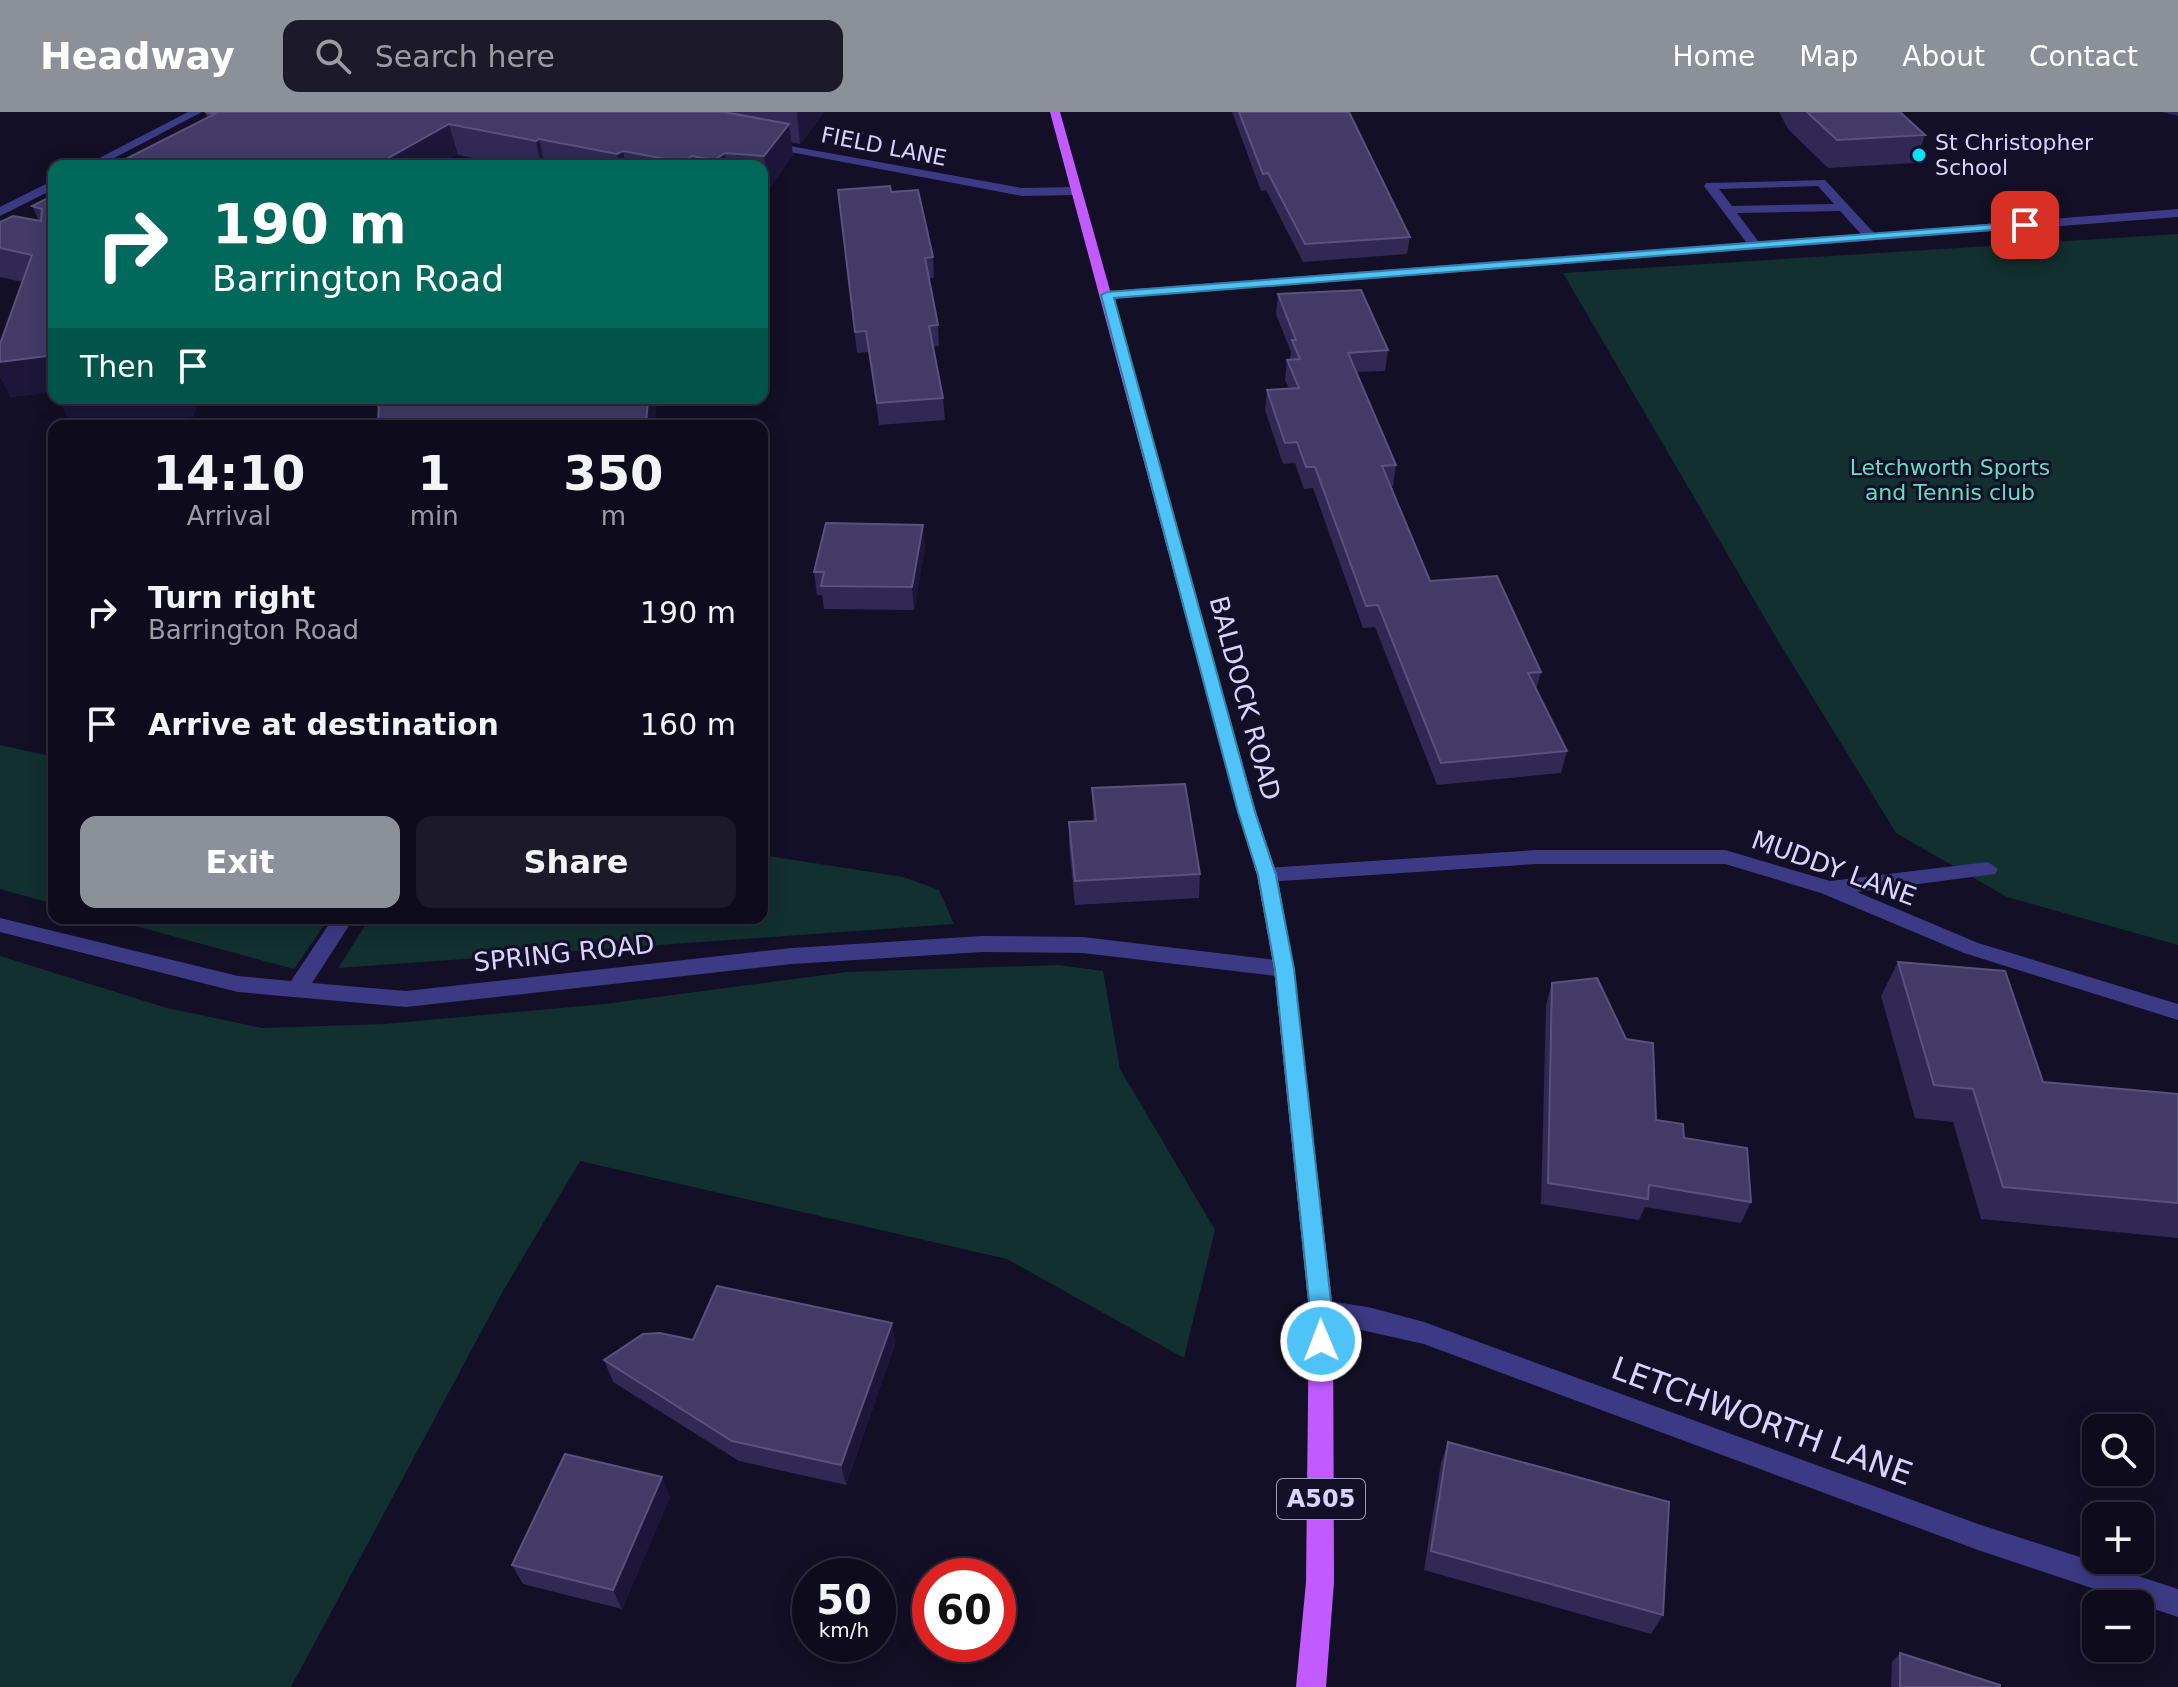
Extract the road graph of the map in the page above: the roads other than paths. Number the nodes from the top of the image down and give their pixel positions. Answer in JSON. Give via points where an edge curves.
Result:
{"nodes":[{"id":1,"x":197,"y":112,"type":"edge"},
{"id":2,"x":1055,"y":112,"type":"edge"},
{"id":3,"x":760,"y":143,"type":"edge"},
{"id":4,"x":102,"y":160,"type":"edge"},
{"id":5,"x":48,"y":187,"type":"edge"},
{"id":6,"x":1075,"y":191,"type":"junction"},
{"id":7,"x":1844,"y":207,"type":"junction"},
{"id":8,"x":1728,"y":210,"type":"junction"},
{"id":9,"x":0,"y":212,"type":"edge"},
{"id":10,"x":2178,"y":213,"type":"edge"},
{"id":11,"x":1871,"y":237,"type":"junction"},
{"id":12,"x":1756,"y":247,"type":"junction"},
{"id":13,"x":1107,"y":295,"type":"junction"},
{"id":14,"x":1988,"y":869,"type":"dead end"},
{"id":15,"x":1267,"y":875,"type":"junction"},
{"id":16,"x":1828,"y":888,"type":"junction"},
{"id":17,"x":340,"y":924,"type":"edge"},
{"id":18,"x":0,"y":925,"type":"edge"},
{"id":19,"x":1284,"y":969,"type":"junction"},
{"id":20,"x":297,"y":989,"type":"junction"},
{"id":21,"x":2178,"y":1012,"type":"edge"},
{"id":22,"x":1321,"y":1311,"type":"junction"},
{"id":23,"x":2178,"y":1603,"type":"edge"},
{"id":24,"x":1311,"y":1687,"type":"edge"}],
"edges":[{"from":1,"to":4,"type":"street"},
{"from":2,"to":6,"type":"main road","name":"BALDOCK ROAD","number":"A505"},
{"from":3,"to":6,"type":"street","name":"FIELD LANE","via":[[1022,192]]},
{"from":5,"to":9,"type":"street"},
{"from":6,"to":13,"type":"main road","name":"BALDOCK ROAD","number":"A505"},
{"from":7,"to":8,"type":"street"},
{"from":7,"to":8,"type":"street","via":[[1821,182],[1710,186]]},
{"from":7,"to":11,"type":"street"},
{"from":8,"to":12,"type":"street"},
{"from":10,"to":11,"type":"street"},
{"from":11,"to":12,"type":"street"},
{"from":12,"to":13,"type":"street"},
{"from":13,"to":15,"type":"main road","name":"BALDOCK ROAD","number":"A505"},
{"from":14,"to":16,"type":"street"},
{"from":15,"to":16,"type":"street","name":"MUDDY LANE","via":[[1537,857],[1684,856],[1725,857]]},
{"from":15,"to":19,"type":"main road","name":"BALDOCK ROAD","number":"A505"},
{"from":16,"to":21,"type":"street","name":"MUDDY LANE","via":[[1971,948]]},
{"from":17,"to":20,"type":"street"},
{"from":18,"to":20,"type":"street","name":"SPRING ROAD","via":[[238,984]]},
{"from":19,"to":20,"type":"street","name":"SPRING ROAD","via":[[1083,945],[982,944],[792,956],[406,999]]},
{"from":19,"to":22,"type":"main road","name":"BALDOCK ROAD","number":"A505"},
{"from":22,"to":23,"type":"street","name":"LETCHWORTH LANE","via":[[1424,1333],[1978,1537]]},
{"from":22,"to":24,"type":"main road","number":"A505","via":[[1320,1582]]}]}
